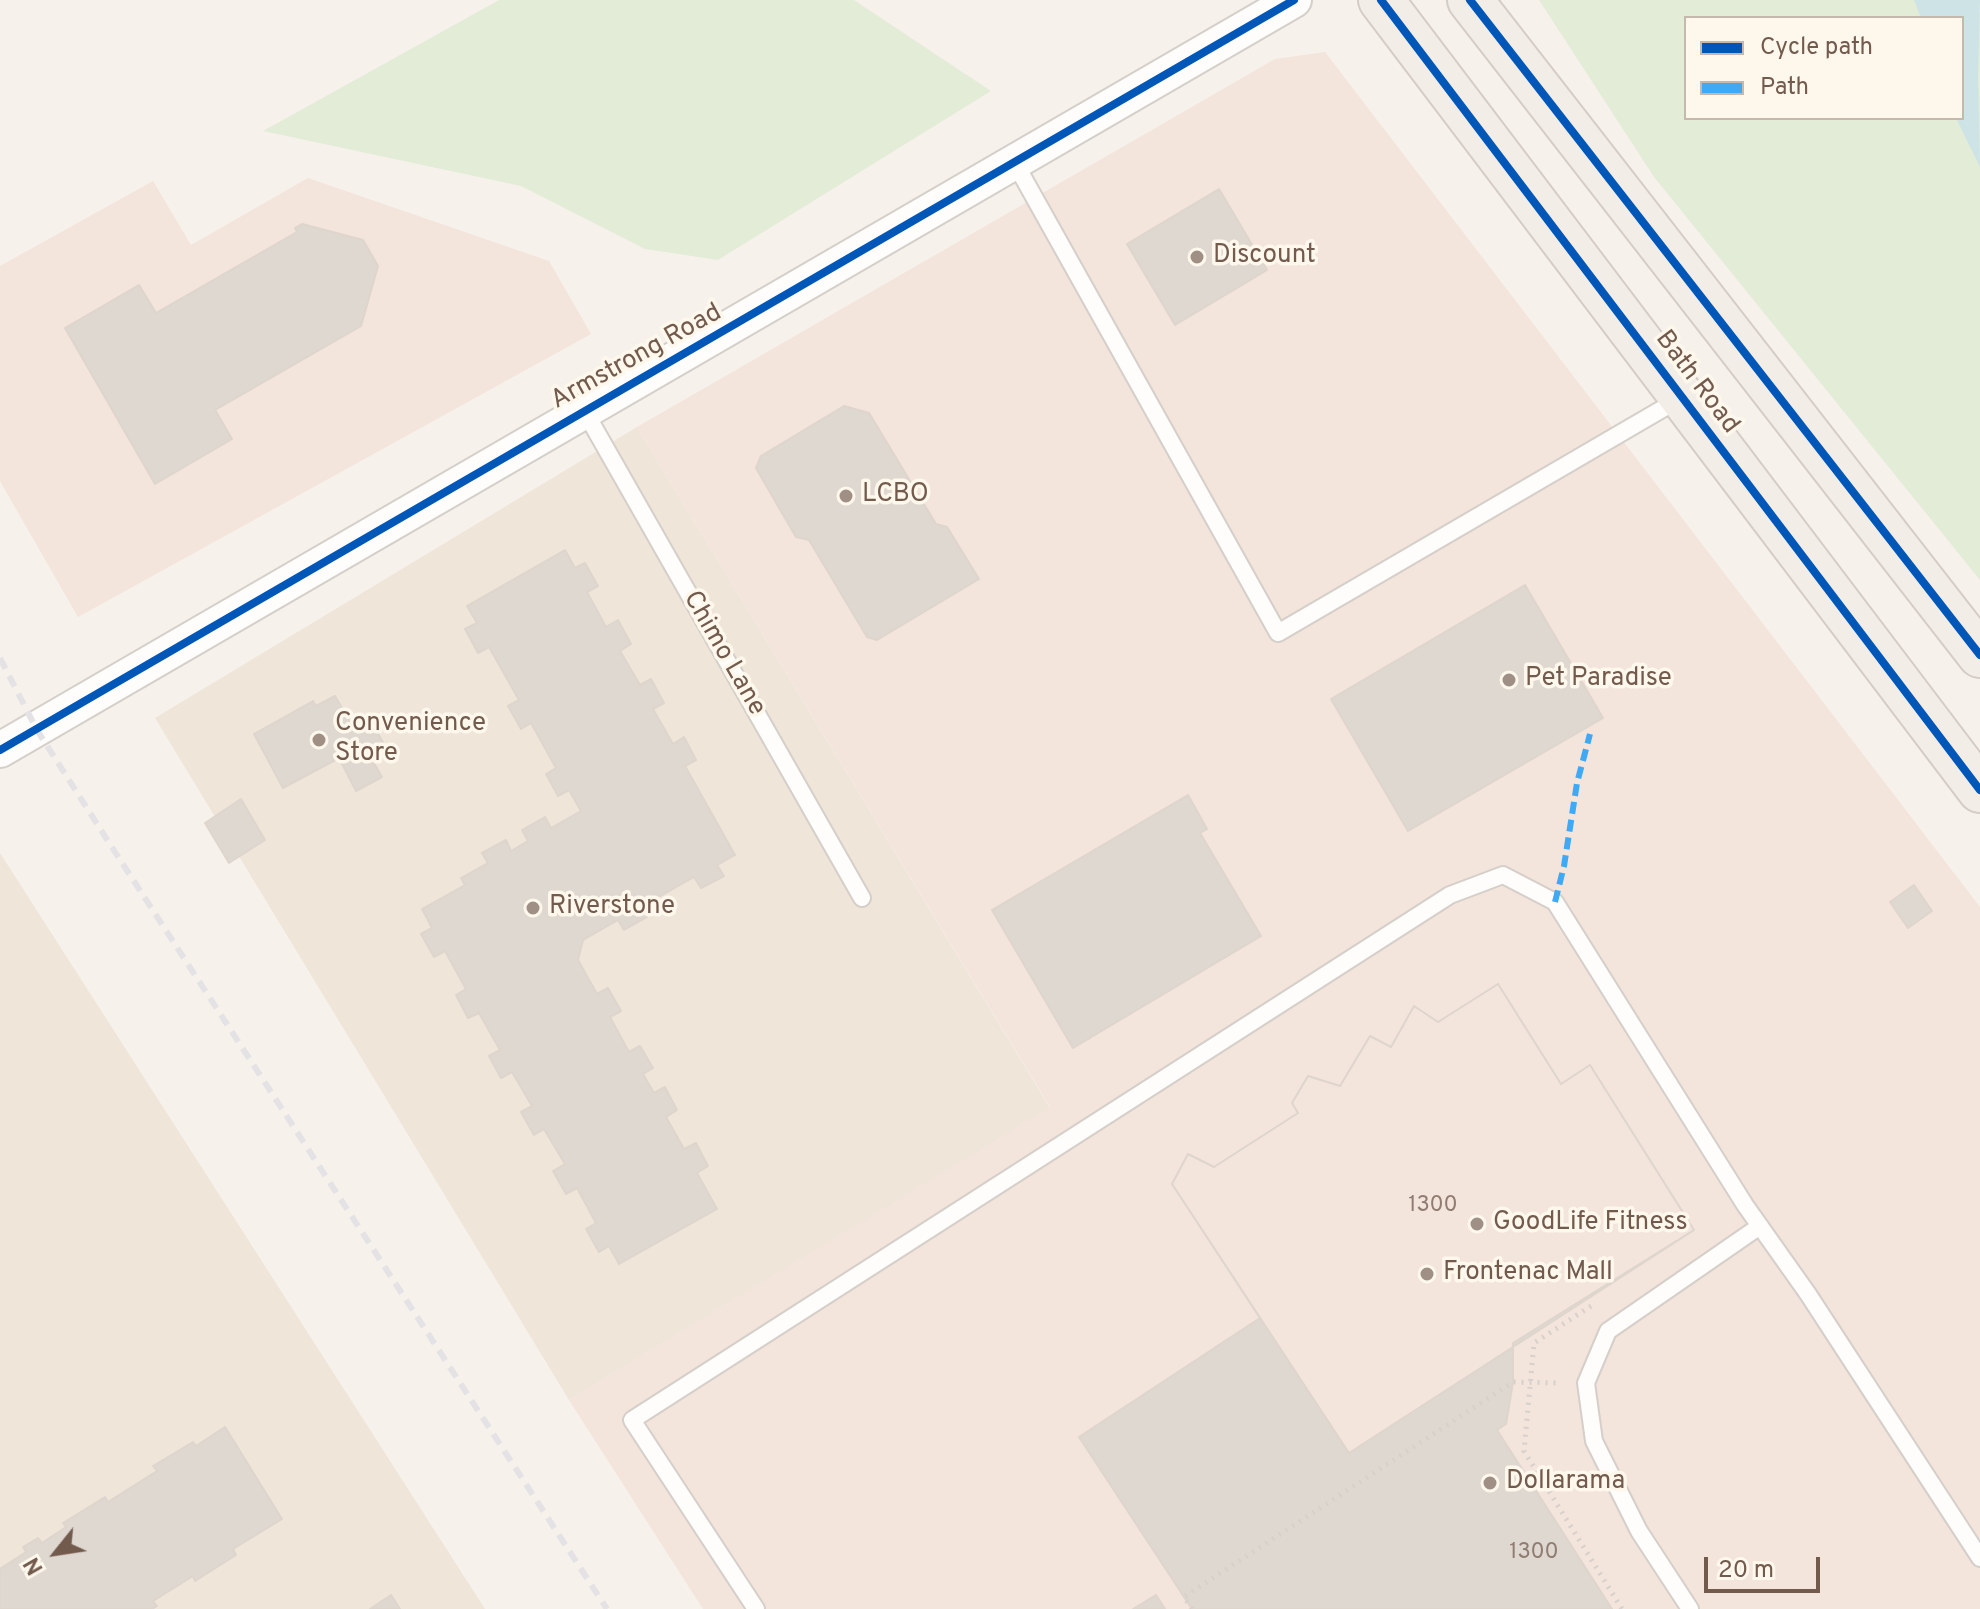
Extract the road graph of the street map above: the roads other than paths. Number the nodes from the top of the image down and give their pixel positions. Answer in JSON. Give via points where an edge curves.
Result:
{"nodes":[{"id":1,"x":1294,"y":0,"type":"edge"},
{"id":2,"x":1381,"y":0,"type":"edge"},
{"id":3,"x":1470,"y":0,"type":"edge"},
{"id":4,"x":1015,"y":163,"type":"junction"},
{"id":5,"x":1682,"y":397,"type":"junction"},
{"id":6,"x":584,"y":410,"type":"junction"},
{"id":7,"x":1980,"y":655,"type":"edge"},
{"id":8,"x":0,"y":750,"type":"edge"},
{"id":9,"x":1980,"y":790,"type":"edge"},
{"id":10,"x":862,"y":898,"type":"dead end"},
{"id":11,"x":1760,"y":1226,"type":"junction"},
{"id":12,"x":1980,"y":1558,"type":"edge"},
{"id":13,"x":756,"y":1609,"type":"edge"},
{"id":14,"x":1690,"y":1609,"type":"edge"}],
"edges":[{"from":1,"to":4,"type":"street","name":"Armstrong Road"},
{"from":2,"to":5,"type":"main road","name":"Bath Road"},
{"from":3,"to":7,"type":"main road"},
{"from":4,"to":5,"type":"lane","via":[[1278,633]]},
{"from":4,"to":6,"type":"street","name":"Armstrong Road"},
{"from":5,"to":9,"type":"main road","name":"Bath Road"},
{"from":6,"to":8,"type":"street","name":"Armstrong Road"},
{"from":6,"to":10,"type":"lane","name":"Chimo Lane"},
{"from":11,"to":12,"type":"lane"},
{"from":11,"to":13,"type":"lane","via":[[1555,902],[1503,875],[1450,895],[632,1420]]},
{"from":11,"to":14,"type":"lane","via":[[1608,1331],[1586,1383],[1594,1441],[1639,1531]]}]}
